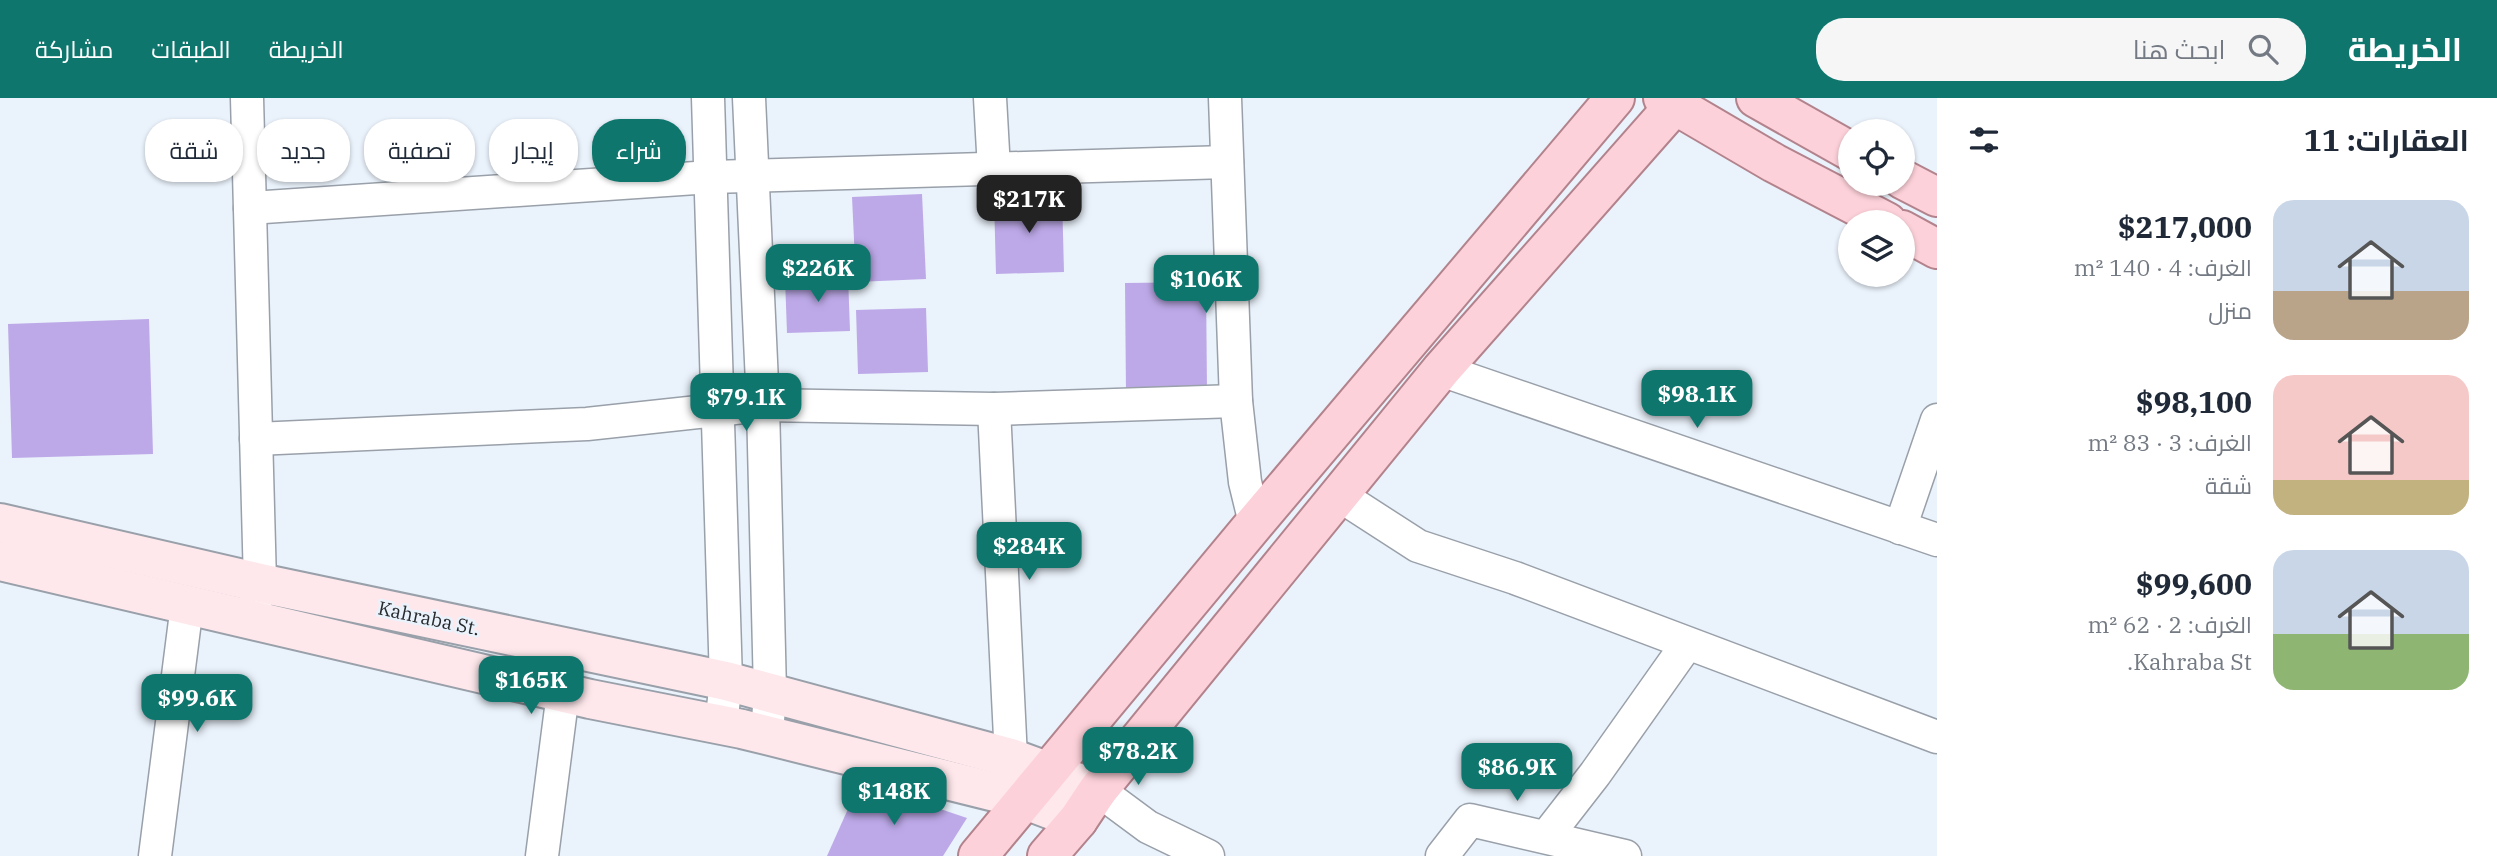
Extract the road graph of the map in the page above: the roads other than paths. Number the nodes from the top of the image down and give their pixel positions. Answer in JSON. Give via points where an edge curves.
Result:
{"nodes":[{"id":1,"x":247,"y":98,"type":"edge"},
{"id":2,"x":708,"y":98,"type":"edge"},
{"id":3,"x":749,"y":98,"type":"edge"},
{"id":4,"x":990,"y":98,"type":"edge"},
{"id":5,"x":1225,"y":98,"type":"edge"},
{"id":6,"x":1615,"y":98,"type":"edge"},
{"id":7,"x":1756,"y":98,"type":"edge"},
{"id":8,"x":1673,"y":101,"type":"edge"},
{"id":9,"x":1838,"y":144,"type":"edge"},
{"id":10,"x":1227,"y":162,"type":"junction"},
{"id":11,"x":993,"y":169,"type":"junction"},
{"id":12,"x":752,"y":176,"type":"junction"},
{"id":13,"x":711,"y":177,"type":"junction"},
{"id":14,"x":1915,"y":186,"type":"edge"},
{"id":15,"x":1937,"y":197,"type":"edge"},
{"id":16,"x":250,"y":208,"type":"junction"},
{"id":17,"x":1864,"y":210,"type":"edge"},
{"id":18,"x":1915,"y":237,"type":"edge"},
{"id":19,"x":1937,"y":249,"type":"edge"},
{"id":20,"x":1441,"y":370,"type":"junction"},
{"id":21,"x":1236,"y":401,"type":"junction"},
{"id":22,"x":764,"y":405,"type":"junction"},
{"id":23,"x":716,"y":409,"type":"junction"},
{"id":24,"x":994,"y":409,"type":"junction"},
{"id":25,"x":1937,"y":420,"type":"edge"},
{"id":26,"x":256,"y":439,"type":"junction"},
{"id":27,"x":1339,"y":495,"type":"junction"},
{"id":28,"x":0,"y":523,"type":"edge"},
{"id":29,"x":1255,"y":523,"type":"junction"},
{"id":30,"x":1900,"y":528,"type":"junction"},
{"id":31,"x":1937,"y":540,"type":"edge"},
{"id":32,"x":0,"y":561,"type":"edge"},
{"id":33,"x":260,"y":583,"type":"junction"},
{"id":34,"x":187,"y":605,"type":"junction"},
{"id":35,"x":251,"y":620,"type":"junction"},
{"id":36,"x":1687,"y":644,"type":"junction"},
{"id":37,"x":726,"y":681,"type":"junction"},
{"id":38,"x":770,"y":692,"type":"junction"},
{"id":39,"x":563,"y":693,"type":"junction"},
{"id":40,"x":721,"y":725,"type":"junction"},
{"id":41,"x":767,"y":735,"type":"junction"},
{"id":42,"x":1937,"y":737,"type":"edge"},
{"id":43,"x":1011,"y":758,"type":"junction"},
{"id":44,"x":1049,"y":772,"type":"junction"},
{"id":45,"x":1023,"y":799,"type":"junction"},
{"id":46,"x":1088,"y":805,"type":"junction"},
{"id":47,"x":1546,"y":837,"type":"junction"},
{"id":48,"x":155,"y":856,"type":"edge"},
{"id":49,"x":542,"y":856,"type":"edge"},
{"id":50,"x":978,"y":856,"type":"edge"},
{"id":51,"x":1047,"y":856,"type":"edge"},
{"id":52,"x":1208,"y":856,"type":"edge"},
{"id":53,"x":1443,"y":856,"type":"edge"},
{"id":54,"x":1625,"y":856,"type":"edge"}],
"edges":[{"from":1,"to":16,"type":"street"},
{"from":2,"to":13,"type":"street"},
{"from":3,"to":12,"type":"street"},
{"from":4,"to":11,"type":"street"},
{"from":5,"to":10,"type":"street"},
{"from":6,"to":29,"type":"main road"},
{"from":7,"to":9,"type":"main road"},
{"from":8,"to":17,"type":"main road","via":[[1774,163]]},
{"from":8,"to":20,"type":"main road"},
{"from":10,"to":11,"type":"street"},
{"from":10,"to":21,"type":"street"},
{"from":11,"to":12,"type":"street"},
{"from":12,"to":13,"type":"street"},
{"from":12,"to":22,"type":"street"},
{"from":13,"to":16,"type":"street"},
{"from":13,"to":23,"type":"street"},
{"from":14,"to":15,"type":"main road"},
{"from":16,"to":26,"type":"street"},
{"from":18,"to":19,"type":"main road"},
{"from":20,"to":27,"type":"main road"},
{"from":20,"to":30,"type":"street"},
{"from":21,"to":24,"type":"street"},
{"from":21,"to":29,"type":"street","via":[[1245,482]]},
{"from":22,"to":23,"type":"street"},
{"from":22,"to":24,"type":"street"},
{"from":22,"to":38,"type":"street"},
{"from":23,"to":26,"type":"street","via":[[587,424]]},
{"from":23,"to":37,"type":"street"},
{"from":24,"to":43,"type":"street"},
{"from":25,"to":30,"type":"street"},
{"from":26,"to":33,"type":"street"},
{"from":27,"to":36,"type":"street","via":[[1418,546]]},
{"from":27,"to":46,"type":"main road"},
{"from":28,"to":33,"type":"main road","name":"Kahraba St."},
{"from":29,"to":44,"type":"main road"},
{"from":30,"to":31,"type":"street"},
{"from":32,"to":34,"type":"main road"},
{"from":33,"to":35,"type":"street"},
{"from":33,"to":37,"type":"main road","name":"Kahraba St."},
{"from":34,"to":35,"type":"main road"},
{"from":34,"to":48,"type":"street"},
{"from":35,"to":39,"type":"main road"},
{"from":36,"to":42,"type":"street"},
{"from":36,"to":47,"type":"street"},
{"from":37,"to":38,"type":"main road","name":"Kahraba St."},
{"from":37,"to":40,"type":"street"},
{"from":38,"to":41,"type":"street"},
{"from":38,"to":43,"type":"main road","name":"Kahraba St."},
{"from":39,"to":40,"type":"main road"},
{"from":39,"to":49,"type":"street"},
{"from":40,"to":41,"type":"main road"},
{"from":41,"to":45,"type":"main road"},
{"from":43,"to":44,"type":"main road","name":"Kahraba St."},
{"from":44,"to":45,"type":"main road"},
{"from":44,"to":46,"type":"main road","name":"Kahraba St."},
{"from":45,"to":46,"type":"main road"},
{"from":45,"to":50,"type":"main road"},
{"from":46,"to":51,"type":"main road"},
{"from":46,"to":52,"type":"street"},
{"from":47,"to":53,"type":"street","via":[[1470,820]]},
{"from":47,"to":54,"type":"street"}]}
